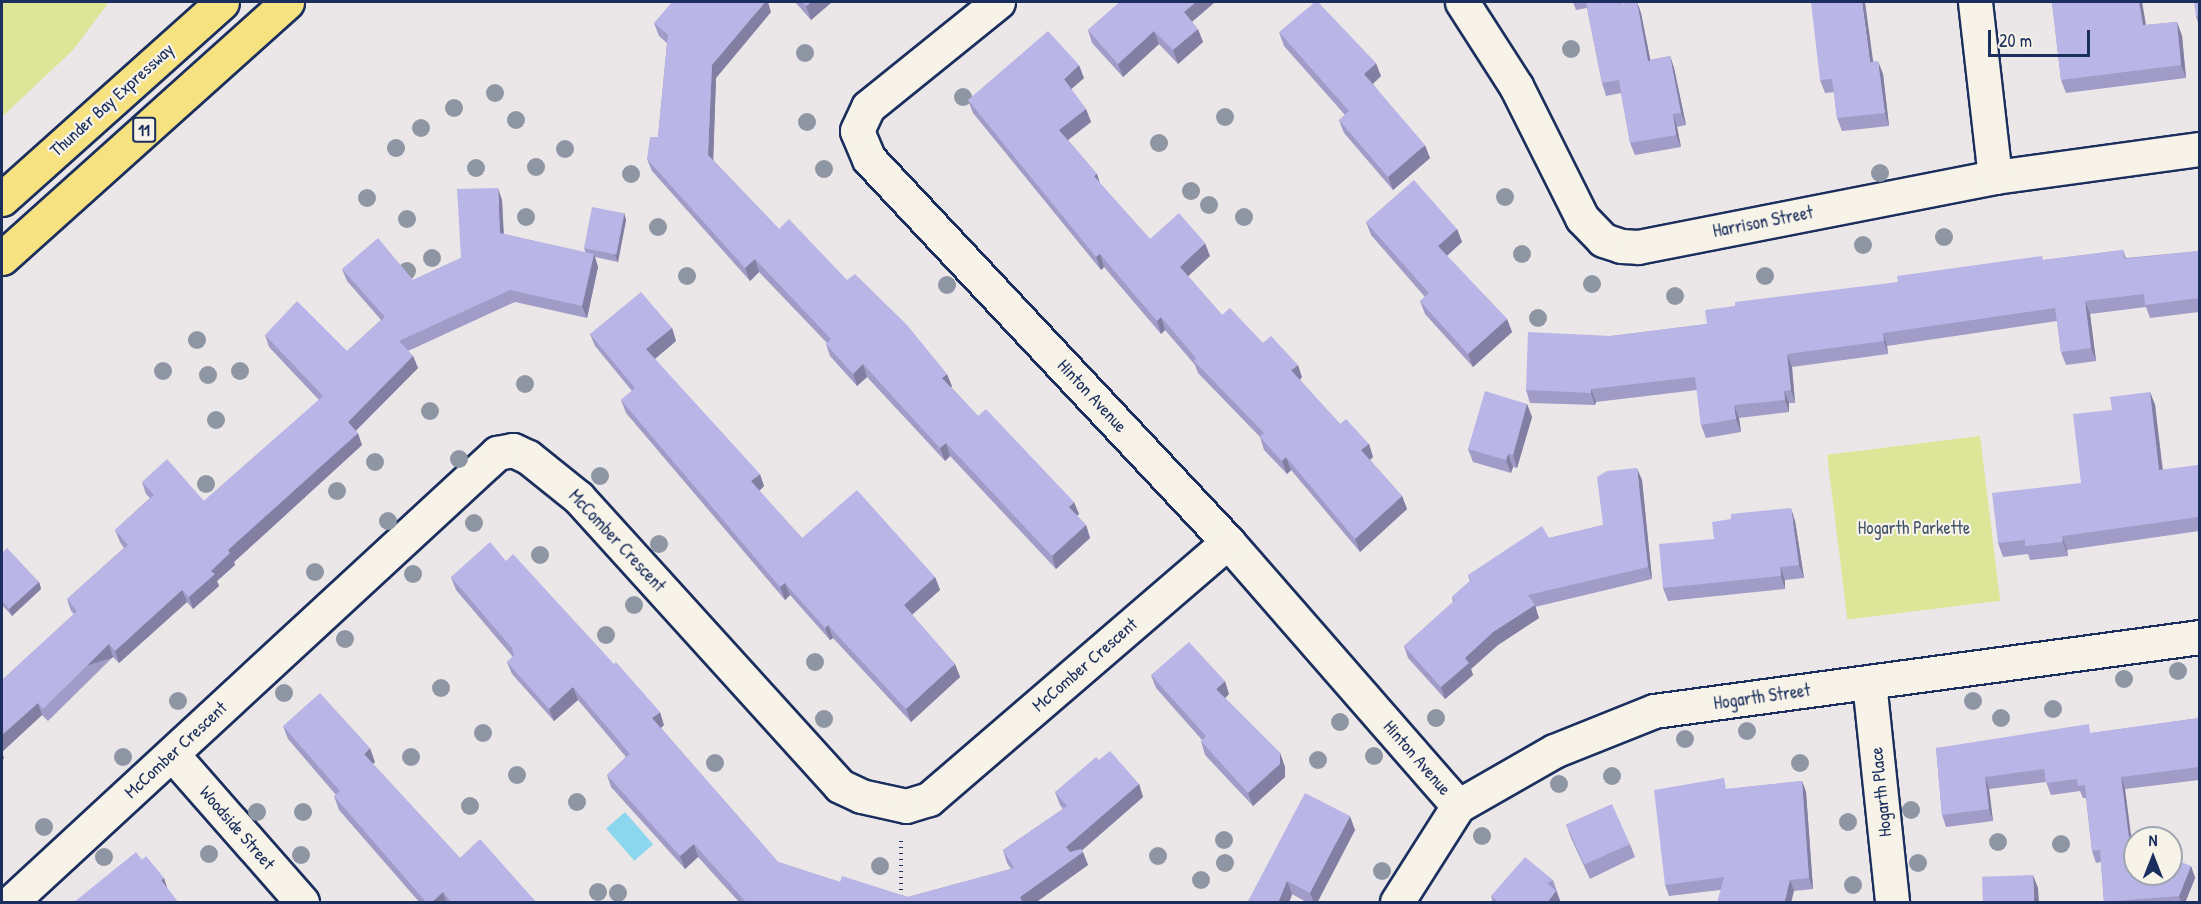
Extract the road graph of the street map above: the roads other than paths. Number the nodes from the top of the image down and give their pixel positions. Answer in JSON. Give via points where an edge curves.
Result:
{"nodes":[{"id":1,"x":222,"y":2,"type":"edge"},
{"id":2,"x":287,"y":2,"type":"edge"},
{"id":3,"x":998,"y":2,"type":"edge"},
{"id":4,"x":1462,"y":2,"type":"edge"},
{"id":5,"x":1975,"y":2,"type":"edge"},
{"id":6,"x":2199,"y":149,"type":"edge"},
{"id":7,"x":1995,"y":177,"type":"junction"},
{"id":8,"x":2,"y":199,"type":"edge"},
{"id":9,"x":2,"y":258,"type":"edge"},
{"id":10,"x":1228,"y":542,"type":"junction"},
{"id":11,"x":2199,"y":637,"type":"edge"},
{"id":12,"x":1869,"y":682,"type":"junction"},
{"id":13,"x":172,"y":754,"type":"junction"},
{"id":14,"x":1458,"y":806,"type":"junction"},
{"id":15,"x":11,"y":903,"type":"edge"},
{"id":16,"x":302,"y":903,"type":"edge"},
{"id":17,"x":1397,"y":903,"type":"edge"},
{"id":18,"x":1892,"y":903,"type":"edge"}],
"edges":[{"from":1,"to":8,"type":"highway","name":"Thunder Bay Expressway","number":"11"},
{"from":2,"to":9,"type":"highway","number":"11"},
{"from":3,"to":10,"type":"street","name":"Hinton Avenue","via":[[868,108],[857,131],[869,159]]},
{"from":4,"to":7,"type":"street","name":"Harrison Street","via":[[1516,86],[1582,218],[1603,240],[1620,246],[1638,247]]},
{"from":5,"to":7,"type":"street"},
{"from":6,"to":7,"type":"street","name":"Harrison Street"},
{"from":10,"to":13,"type":"street","name":"McComber Crescent","via":[[929,799],[901,804],[861,796],[840,786],[605,524],[552,474],[513,450],[497,453]]},
{"from":10,"to":14,"type":"street","name":"Hinton Avenue"},
{"from":11,"to":12,"type":"street","name":"Hogarth Street"},
{"from":12,"to":14,"type":"street","name":"Hogarth Street","via":[[1654,711],[1554,751]]},
{"from":12,"to":18,"type":"street","name":"Hogarth Place"},
{"from":13,"to":15,"type":"street","name":"McComber Crescent"},
{"from":13,"to":16,"type":"street","name":"Woodside Street"},
{"from":14,"to":17,"type":"street","name":"Hogarth Street"}]}
